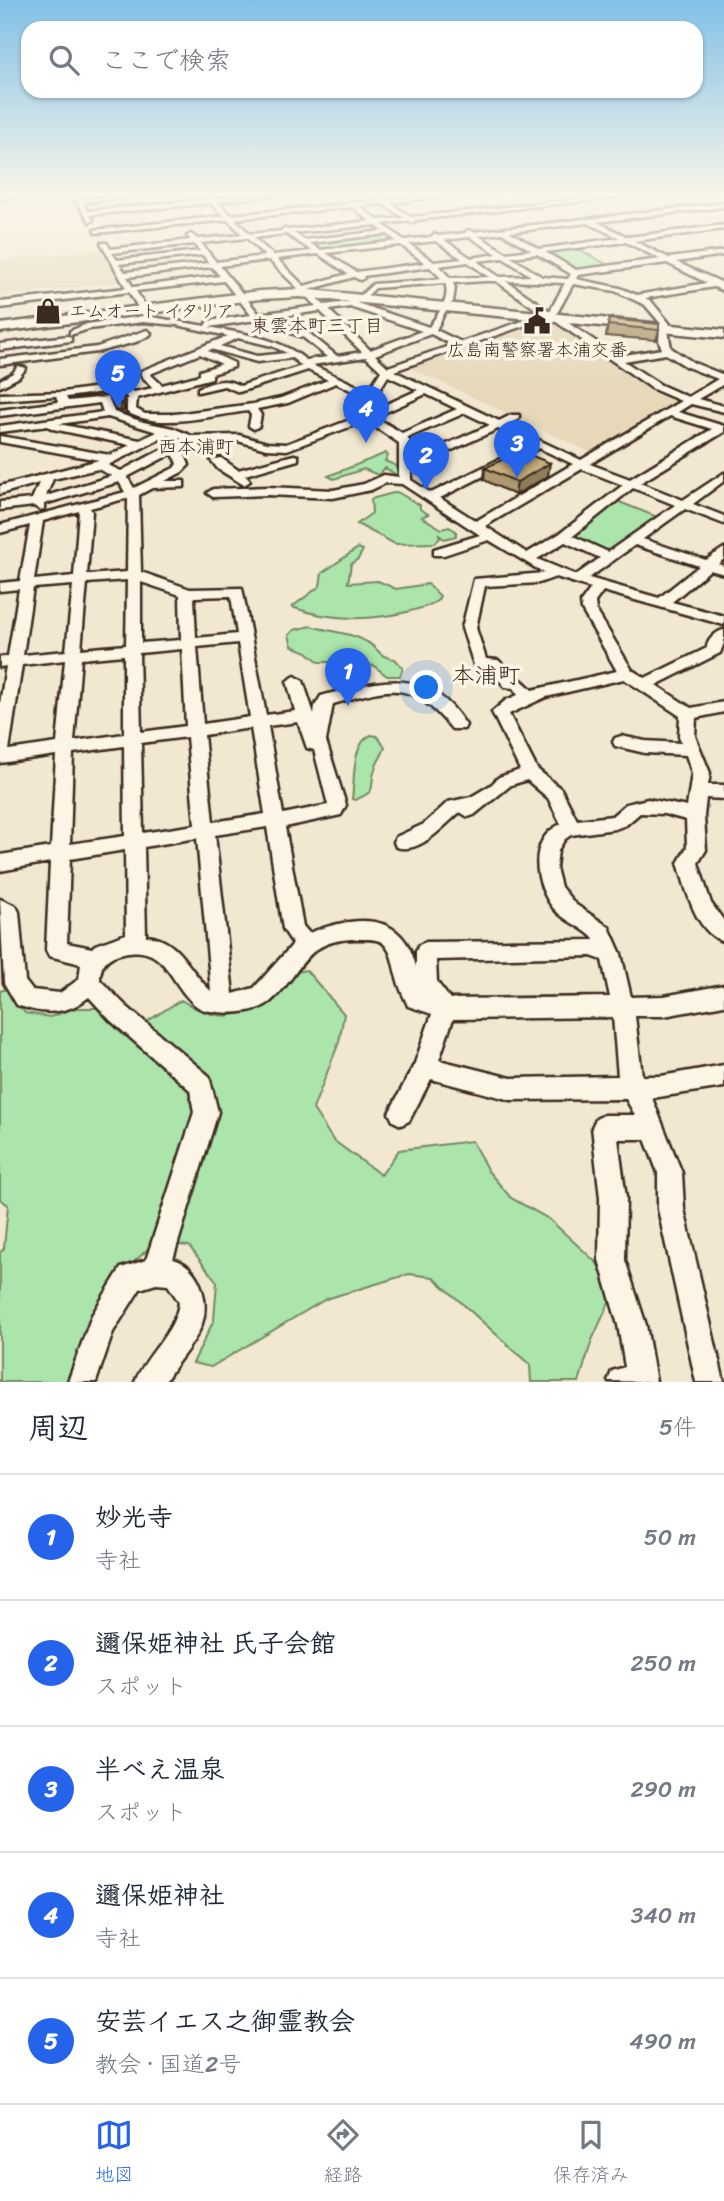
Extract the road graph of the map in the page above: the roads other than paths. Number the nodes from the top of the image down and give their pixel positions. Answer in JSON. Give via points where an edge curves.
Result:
{"nodes":[{"id":1,"x":140,"y":259,"type":"edge"},
{"id":2,"x":210,"y":259,"type":"edge"},
{"id":3,"x":256,"y":259,"type":"edge"},
{"id":4,"x":261,"y":259,"type":"edge"},
{"id":5,"x":271,"y":259,"type":"edge"},
{"id":6,"x":329,"y":259,"type":"edge"},
{"id":7,"x":427,"y":259,"type":"edge"},
{"id":8,"x":474,"y":259,"type":"edge"},
{"id":9,"x":510,"y":259,"type":"edge"},
{"id":10,"x":550,"y":259,"type":"edge"},
{"id":11,"x":600,"y":259,"type":"edge"},
{"id":12,"x":631,"y":259,"type":"edge"},
{"id":13,"x":665,"y":259,"type":"edge"},
{"id":14,"x":679,"y":259,"type":"edge"},
{"id":15,"x":470,"y":260,"type":"junction"},
{"id":16,"x":668,"y":261,"type":"junction"},
{"id":17,"x":115,"y":262,"type":"joint"},
{"id":18,"x":214,"y":264,"type":"junction"},
{"id":19,"x":434,"y":265,"type":"junction"},
{"id":20,"x":641,"y":265,"type":"junction"},
{"id":21,"x":615,"y":268,"type":"junction"},
{"id":22,"x":122,"y":275,"type":"junction"},
{"id":23,"x":354,"y":275,"type":"junction"},
{"id":24,"x":574,"y":277,"type":"junction"},
{"id":25,"x":226,"y":278,"type":"junction"},
{"id":26,"x":539,"y":278,"type":"junction"},
{"id":27,"x":500,"y":281,"type":"junction"},
{"id":28,"x":449,"y":283,"type":"junction"},
{"id":29,"x":721,"y":286,"type":"edge"},
{"id":30,"x":298,"y":291,"type":"junction"},
{"id":31,"x":362,"y":295,"type":"junction"},
{"id":32,"x":240,"y":296,"type":"junction"},
{"id":33,"x":639,"y":297,"type":"junction"},
{"id":34,"x":0,"y":298,"type":"edge"},
{"id":35,"x":137,"y":301,"type":"junction"},
{"id":36,"x":448,"y":304,"type":"junction"},
{"id":37,"x":0,"y":305,"type":"edge"},
{"id":38,"x":323,"y":307,"type":"junction"},
{"id":39,"x":0,"y":314,"type":"edge"},
{"id":40,"x":549,"y":314,"type":"junction"},
{"id":41,"x":257,"y":317,"type":"junction"},
{"id":42,"x":66,"y":319,"type":"junction"},
{"id":43,"x":0,"y":325,"type":"edge"},
{"id":44,"x":195,"y":326,"type":"junction"},
{"id":45,"x":665,"y":326,"type":"junction"},
{"id":46,"x":431,"y":331,"type":"junction"},
{"id":47,"x":724,"y":332,"type":"edge"},
{"id":48,"x":239,"y":335,"type":"junction"},
{"id":49,"x":71,"y":336,"type":"junction"},
{"id":50,"x":152,"y":344,"type":"dead end"},
{"id":51,"x":460,"y":345,"type":"junction"},
{"id":52,"x":213,"y":346,"type":"junction"},
{"id":53,"x":0,"y":347,"type":"edge"},
{"id":54,"x":200,"y":350,"type":"junction"},
{"id":55,"x":667,"y":351,"type":"junction"},
{"id":56,"x":368,"y":354,"type":"junction"},
{"id":57,"x":51,"y":355,"type":"junction"},
{"id":58,"x":295,"y":355,"type":"junction"},
{"id":59,"x":334,"y":358,"type":"junction"},
{"id":60,"x":617,"y":359,"type":"junction"},
{"id":61,"x":0,"y":362,"type":"edge"},
{"id":62,"x":306,"y":365,"type":"junction"},
{"id":63,"x":21,"y":368,"type":"junction"},
{"id":64,"x":386,"y":371,"type":"junction"},
{"id":65,"x":0,"y":372,"type":"edge"},
{"id":66,"x":338,"y":379,"type":"junction"},
{"id":67,"x":724,"y":379,"type":"edge"},
{"id":68,"x":0,"y":384,"type":"edge"},
{"id":69,"x":161,"y":390,"type":"junction"},
{"id":70,"x":202,"y":390,"type":"dead end"},
{"id":71,"x":426,"y":390,"type":"junction"},
{"id":72,"x":132,"y":396,"type":"junction"},
{"id":73,"x":370,"y":396,"type":"junction"},
{"id":74,"x":0,"y":397,"type":"edge"},
{"id":75,"x":63,"y":400,"type":"junction"},
{"id":76,"x":689,"y":400,"type":"junction"},
{"id":77,"x":251,"y":408,"type":"junction"},
{"id":78,"x":465,"y":409,"type":"junction"},
{"id":79,"x":724,"y":409,"type":"edge"},
{"id":80,"x":668,"y":412,"type":"junction"},
{"id":81,"x":0,"y":414,"type":"edge"},
{"id":82,"x":109,"y":414,"type":"junction"},
{"id":83,"x":367,"y":417,"type":"junction"},
{"id":84,"x":515,"y":417,"type":"dead end"},
{"id":85,"x":40,"y":423,"type":"junction"},
{"id":86,"x":497,"y":424,"type":"junction"},
{"id":87,"x":254,"y":426,"type":"dead end"},
{"id":88,"x":722,"y":428,"type":"edge"},
{"id":89,"x":0,"y":429,"type":"edge"},
{"id":90,"x":169,"y":430,"type":"junction"},
{"id":91,"x":401,"y":437,"type":"junction"},
{"id":92,"x":0,"y":439,"type":"edge"},
{"id":93,"x":191,"y":439,"type":"junction"},
{"id":94,"x":141,"y":444,"type":"junction"},
{"id":95,"x":538,"y":444,"type":"junction"},
{"id":96,"x":176,"y":447,"type":"junction"},
{"id":97,"x":281,"y":447,"type":"junction"},
{"id":98,"x":111,"y":459,"type":"junction"},
{"id":99,"x":218,"y":460,"type":"dead end"},
{"id":100,"x":404,"y":463,"type":"junction"},
{"id":101,"x":581,"y":464,"type":"junction"},
{"id":102,"x":99,"y":465,"type":"junction"},
{"id":103,"x":121,"y":476,"type":"junction"},
{"id":104,"x":724,"y":476,"type":"edge"},
{"id":105,"x":48,"y":477,"type":"junction"},
{"id":106,"x":405,"y":481,"type":"junction"},
{"id":107,"x":241,"y":482,"type":"junction"},
{"id":108,"x":152,"y":484,"type":"junction"},
{"id":109,"x":180,"y":484,"type":"dead end"},
{"id":110,"x":631,"y":484,"type":"junction"},
{"id":111,"x":0,"y":490,"type":"edge"},
{"id":112,"x":133,"y":493,"type":"junction"},
{"id":113,"x":212,"y":493,"type":"dead end"},
{"id":114,"x":430,"y":498,"type":"junction"},
{"id":115,"x":37,"y":502,"type":"junction"},
{"id":116,"x":685,"y":505,"type":"junction"},
{"id":117,"x":0,"y":506,"type":"edge"},
{"id":118,"x":83,"y":507,"type":"junction"},
{"id":119,"x":42,"y":518,"type":"junction"},
{"id":120,"x":724,"y":520,"type":"edge"},
{"id":121,"x":475,"y":527,"type":"junction"},
{"id":122,"x":0,"y":529,"type":"edge"},
{"id":123,"x":489,"y":536,"type":"junction"},
{"id":124,"x":564,"y":537,"type":"junction"},
{"id":125,"x":632,"y":540,"type":"junction"},
{"id":126,"x":439,"y":552,"type":"dead end"},
{"id":127,"x":724,"y":552,"type":"edge"},
{"id":128,"x":608,"y":557,"type":"junction"},
{"id":129,"x":527,"y":559,"type":"junction"},
{"id":130,"x":708,"y":565,"type":"junction"},
{"id":131,"x":724,"y":570,"type":"edge"},
{"id":132,"x":555,"y":573,"type":"junction"},
{"id":133,"x":135,"y":575,"type":"junction"},
{"id":134,"x":80,"y":580,"type":"junction"},
{"id":135,"x":578,"y":580,"type":"junction"},
{"id":136,"x":26,"y":584,"type":"junction"},
{"id":137,"x":599,"y":586,"type":"junction"},
{"id":138,"x":0,"y":587,"type":"edge"},
{"id":139,"x":188,"y":593,"type":"junction"},
{"id":140,"x":663,"y":601,"type":"junction"},
{"id":141,"x":724,"y":621,"type":"edge"},
{"id":142,"x":724,"y":634,"type":"edge"},
{"id":143,"x":244,"y":638,"type":"junction"},
{"id":144,"x":190,"y":644,"type":"junction"},
{"id":145,"x":131,"y":650,"type":"junction"},
{"id":146,"x":74,"y":655,"type":"junction"},
{"id":147,"x":6,"y":662,"type":"edge"},
{"id":148,"x":626,"y":673,"type":"junction"},
{"id":149,"x":295,"y":681,"type":"dead end"},
{"id":150,"x":644,"y":685,"type":"junction"},
{"id":151,"x":530,"y":698,"type":"junction"},
{"id":152,"x":724,"y":708,"type":"edge"},
{"id":153,"x":688,"y":714,"type":"junction"},
{"id":154,"x":306,"y":715,"type":"junction"},
{"id":155,"x":258,"y":722,"type":"junction"},
{"id":156,"x":458,"y":725,"type":"dead end"},
{"id":157,"x":195,"y":731,"type":"junction"},
{"id":158,"x":133,"y":740,"type":"junction"},
{"id":159,"x":621,"y":742,"type":"dead end"},
{"id":160,"x":317,"y":745,"type":"junction"},
{"id":161,"x":691,"y":749,"type":"junction"},
{"id":162,"x":65,"y":750,"type":"junction"},
{"id":163,"x":0,"y":756,"type":"edge"},
{"id":164,"x":530,"y":773,"type":"junction"},
{"id":165,"x":698,"y":791,"type":"junction"},
{"id":166,"x":724,"y":792,"type":"edge"},
{"id":167,"x":695,"y":816,"type":"junction"},
{"id":168,"x":275,"y":821,"type":"junction"},
{"id":169,"x":572,"y":828,"type":"junction"},
{"id":170,"x":205,"y":830,"type":"junction"},
{"id":171,"x":135,"y":842,"type":"junction"},
{"id":172,"x":403,"y":842,"type":"dead end"},
{"id":173,"x":60,"y":855,"type":"junction"},
{"id":174,"x":0,"y":863,"type":"edge"},
{"id":175,"x":0,"y":907,"type":"edge"},
{"id":176,"x":724,"y":933,"type":"edge"},
{"id":177,"x":136,"y":944,"type":"junction"},
{"id":178,"x":305,"y":944,"type":"junction"},
{"id":179,"x":611,"y":954,"type":"junction"},
{"id":180,"x":96,"y":958,"type":"junction"},
{"id":181,"x":89,"y":983,"type":"junction"},
{"id":182,"x":724,"y":995,"type":"edge"},
{"id":183,"x":223,"y":1003,"type":"junction"},
{"id":184,"x":622,"y":1007,"type":"junction"},
{"id":185,"x":445,"y":1009,"type":"junction"},
{"id":186,"x":425,"y":1067,"type":"junction"},
{"id":187,"x":724,"y":1076,"type":"edge"},
{"id":188,"x":631,"y":1086,"type":"junction"},
{"id":189,"x":401,"y":1113,"type":"dead end"},
{"id":190,"x":652,"y":1127,"type":"junction"},
{"id":191,"x":156,"y":1271,"type":"junction"},
{"id":192,"x":82,"y":1382,"type":"edge"},
{"id":193,"x":149,"y":1382,"type":"edge"},
{"id":194,"x":631,"y":1382,"type":"edge"},
{"id":195,"x":710,"y":1382,"type":"edge"}],
"edges":[{"from":1,"to":17,"type":"street"},
{"from":2,"to":18,"type":"street"},
{"from":3,"to":18,"type":"street"},
{"from":4,"to":30,"type":"street"},
{"from":5,"to":30,"type":"street"},
{"from":6,"to":23,"type":"street"},
{"from":7,"to":19,"type":"street"},
{"from":8,"to":15,"type":"street"},
{"from":9,"to":26,"type":"street"},
{"from":10,"to":24,"type":"street"},
{"from":11,"to":21,"type":"street"},
{"from":12,"to":20,"type":"street"},
{"from":13,"to":16,"type":"street"},
{"from":14,"to":16,"type":"street"},
{"from":15,"to":19,"type":"street"},
{"from":15,"to":27,"type":"street"},
{"from":16,"to":20,"type":"street"},
{"from":16,"to":29,"type":"street"},
{"from":17,"to":22,"type":"street"},
{"from":18,"to":22,"type":"street"},
{"from":18,"to":25,"type":"street"},
{"from":19,"to":23,"type":"street"},
{"from":19,"to":28,"type":"street"},
{"from":20,"to":21,"type":"street"},
{"from":21,"to":24,"type":"street"},
{"from":22,"to":35,"type":"street"},
{"from":23,"to":30,"type":"street"},
{"from":23,"to":31,"type":"street"},
{"from":24,"to":26,"type":"street"},
{"from":24,"to":33,"type":"street"},
{"from":24,"to":40,"type":"street"},
{"from":25,"to":32,"type":"street"},
{"from":25,"to":35,"type":"street"},
{"from":26,"to":27,"type":"street"},
{"from":27,"to":28,"type":"street"},
{"from":27,"to":40,"type":"street"},
{"from":28,"to":31,"type":"street"},
{"from":28,"to":36,"type":"street"},
{"from":29,"to":33,"type":"street"},
{"from":30,"to":31,"type":"highway"},
{"from":30,"to":32,"type":"highway"},
{"from":30,"to":38,"type":"street"},
{"from":31,"to":36,"type":"highway"},
{"from":31,"to":38,"type":"street"},
{"from":31,"to":46,"type":"street"},
{"from":32,"to":35,"type":"highway"},
{"from":32,"to":41,"type":"street"},
{"from":33,"to":45,"type":"street","via":[[654,306]]},
{"from":34,"to":35,"type":"street"},
{"from":35,"to":37,"type":"street"},
{"from":35,"to":39,"type":"street"},
{"from":35,"to":42,"type":"highway"},
{"from":35,"to":43,"type":"highway"},
{"from":35,"to":44,"type":"street"},
{"from":35,"to":49,"type":"street"},
{"from":36,"to":40,"type":"highway"},
{"from":36,"to":46,"type":"street"},
{"from":38,"to":41,"type":"street"},
{"from":38,"to":56,"type":"street"},
{"from":40,"to":45,"type":"highway"},
{"from":40,"to":51,"type":"street"},
{"from":40,"to":60,"type":"street"},
{"from":41,"to":44,"type":"street"},
{"from":41,"to":59,"type":"street","via":[[307,335]]},
{"from":42,"to":43,"type":"highway"},
{"from":42,"to":49,"type":"street"},
{"from":44,"to":48,"type":"street"},
{"from":45,"to":47,"type":"highway"},
{"from":45,"to":55,"type":"street"},
{"from":46,"to":51,"type":"street"},
{"from":46,"to":56,"type":"street"},
{"from":48,"to":52,"type":"street"},
{"from":48,"to":58,"type":"street","via":[[275,344]]},
{"from":49,"to":53,"type":"street"},
{"from":49,"to":57,"type":"street"},
{"from":50,"to":57,"type":"street","via":[[142,336]]},
{"from":51,"to":64,"type":"street"},
{"from":52,"to":54,"type":"street"},
{"from":52,"to":58,"type":"street","via":[[257,359]]},
{"from":54,"to":69,"type":"street","via":[[144,373]]},
{"from":54,"to":69,"type":"street","via":[[231,365]]},
{"from":55,"to":60,"type":"street"},
{"from":55,"to":67,"type":"street"},
{"from":56,"to":59,"type":"street"},
{"from":56,"to":64,"type":"street"},
{"from":57,"to":61,"type":"street"},
{"from":57,"to":63,"type":"street"},
{"from":58,"to":62,"type":"street"},
{"from":59,"to":62,"type":"street"},
{"from":60,"to":76,"type":"street","via":[[657,387]]},
{"from":62,"to":66,"type":"street"},
{"from":62,"to":70,"type":"street","via":[[239,389],[225,382]]},
{"from":63,"to":65,"type":"street"},
{"from":63,"to":68,"type":"street"},
{"from":64,"to":71,"type":"street"},
{"from":64,"to":73,"type":"street"},
{"from":66,"to":73,"type":"street"},
{"from":66,"to":77,"type":"street","via":[[284,401]]},
{"from":67,"to":76,"type":"street"},
{"from":69,"to":72,"type":"street"},
{"from":71,"to":78,"type":"street"},
{"from":71,"to":83,"type":"street"},
{"from":72,"to":75,"type":"street","via":[[121,387]]},
{"from":72,"to":77,"type":"street","via":[[134,412],[192,407],[197,414]]},
{"from":73,"to":83,"type":"street"},
{"from":74,"to":75,"type":"street","via":[[33,394]]},
{"from":75,"to":81,"type":"street"},
{"from":75,"to":82,"type":"street","via":[[103,399]]},
{"from":76,"to":79,"type":"street"},
{"from":76,"to":80,"type":"street"},
{"from":77,"to":87,"type":"street","via":[[256,415]]},
{"from":78,"to":86,"type":"street"},
{"from":78,"to":91,"type":"street"},
{"from":80,"to":88,"type":"street"},
{"from":80,"to":101,"type":"street"},
{"from":82,"to":85,"type":"street"},
{"from":82,"to":90,"type":"street","via":[[125,422]]},
{"from":83,"to":91,"type":"street"},
{"from":83,"to":97,"type":"street"},
{"from":84,"to":86,"type":"street"},
{"from":85,"to":89,"type":"street"},
{"from":85,"to":94,"type":"street"},
{"from":86,"to":95,"type":"street"},
{"from":86,"to":100,"type":"street","via":[[426,458]]},
{"from":88,"to":110,"type":"street"},
{"from":90,"to":93,"type":"street"},
{"from":90,"to":94,"type":"street"},
{"from":91,"to":100,"type":"street"},
{"from":92,"to":98,"type":"street"},
{"from":93,"to":96,"type":"street"},
{"from":93,"to":97,"type":"street","via":[[239,438]]},
{"from":94,"to":98,"type":"street"},
{"from":95,"to":101,"type":"street"},
{"from":95,"to":114,"type":"street"},
{"from":96,"to":103,"type":"street"},
{"from":96,"to":108,"type":"street","via":[[183,465]]},
{"from":97,"to":107,"type":"street","via":[[298,461]]},
{"from":98,"to":102,"type":"street"},
{"from":99,"to":107,"type":"street"},
{"from":100,"to":106,"type":"street"},
{"from":101,"to":110,"type":"street"},
{"from":101,"to":121,"type":"street"},
{"from":102,"to":103,"type":"street"},
{"from":102,"to":105,"type":"street"},
{"from":103,"to":112,"type":"street"},
{"from":103,"to":115,"type":"street"},
{"from":104,"to":116,"type":"street"},
{"from":105,"to":111,"type":"street"},
{"from":105,"to":115,"type":"street"},
{"from":106,"to":107,"type":"street","via":[[384,479],[333,494]]},
{"from":106,"to":114,"type":"street"},
{"from":107,"to":113,"type":"street"},
{"from":108,"to":109,"type":"street"},
{"from":108,"to":112,"type":"street"},
{"from":110,"to":116,"type":"street"},
{"from":110,"to":124,"type":"street"},
{"from":112,"to":118,"type":"street"},
{"from":112,"to":133,"type":"street"},
{"from":114,"to":121,"type":"street"},
{"from":115,"to":117,"type":"street"},
{"from":115,"to":119,"type":"street"},
{"from":116,"to":120,"type":"street"},
{"from":116,"to":125,"type":"street"},
{"from":118,"to":119,"type":"street"},
{"from":118,"to":134,"type":"street"},
{"from":119,"to":122,"type":"street"},
{"from":119,"to":136,"type":"street"},
{"from":121,"to":123,"type":"street"},
{"from":123,"to":126,"type":"street"},
{"from":123,"to":129,"type":"street"},
{"from":124,"to":128,"type":"street"},
{"from":124,"to":129,"type":"street"},
{"from":125,"to":128,"type":"street"},
{"from":125,"to":130,"type":"street"},
{"from":127,"to":130,"type":"street"},
{"from":128,"to":135,"type":"street"},
{"from":129,"to":132,"type":"street"},
{"from":130,"to":131,"type":"street"},
{"from":130,"to":140,"type":"street"},
{"from":132,"to":135,"type":"street"},
{"from":132,"to":151,"type":"street","via":[[539,579],[479,582],[470,617],[480,664],[493,663]]},
{"from":133,"to":134,"type":"street"},
{"from":133,"to":139,"type":"street"},
{"from":133,"to":145,"type":"street"},
{"from":134,"to":136,"type":"street"},
{"from":134,"to":146,"type":"street"},
{"from":135,"to":137,"type":"street"},
{"from":136,"to":138,"type":"street"},
{"from":136,"to":147,"type":"street"},
{"from":137,"to":140,"type":"street"},
{"from":137,"to":148,"type":"street","via":[[588,601],[589,610]]},
{"from":139,"to":143,"type":"street","via":[[237,591]]},
{"from":139,"to":144,"type":"street"},
{"from":140,"to":141,"type":"street"},
{"from":142,"to":150,"type":"street","via":[[715,650]]},
{"from":143,"to":144,"type":"street"},
{"from":143,"to":155,"type":"street"},
{"from":144,"to":145,"type":"street"},
{"from":144,"to":157,"type":"street"},
{"from":145,"to":146,"type":"street"},
{"from":145,"to":158,"type":"street"},
{"from":146,"to":147,"type":"street"},
{"from":146,"to":162,"type":"street"},
{"from":147,"to":163,"type":"street"},
{"from":148,"to":150,"type":"street"},
{"from":148,"to":151,"type":"street"},
{"from":149,"to":154,"type":"street"},
{"from":150,"to":153,"type":"street"},
{"from":151,"to":164,"type":"street","via":[[500,712]]},
{"from":152,"to":153,"type":"street"},
{"from":153,"to":161,"type":"street"},
{"from":154,"to":155,"type":"street"},
{"from":154,"to":160,"type":"street"},
{"from":155,"to":157,"type":"street"},
{"from":155,"to":168,"type":"street"},
{"from":156,"to":160,"type":"street","via":[[447,709],[416,686],[390,683],[327,700]]},
{"from":157,"to":158,"type":"street"},
{"from":157,"to":170,"type":"street"},
{"from":158,"to":162,"type":"street"},
{"from":158,"to":171,"type":"street"},
{"from":159,"to":161,"type":"street"},
{"from":160,"to":168,"type":"street","via":[[321,745],[335,810]]},
{"from":161,"to":165,"type":"street","via":[[701,773]]},
{"from":162,"to":163,"type":"street"},
{"from":162,"to":173,"type":"street"},
{"from":164,"to":169,"type":"street","via":[[555,794]]},
{"from":164,"to":172,"type":"street","via":[[505,781],[470,808],[466,802],[452,808],[427,832]]},
{"from":165,"to":166,"type":"street"},
{"from":165,"to":167,"type":"street"},
{"from":167,"to":169,"type":"street","via":[[653,805],[632,809],[617,822]]},
{"from":167,"to":176,"type":"street","via":[[697,849],[688,863],[702,905]]},
{"from":168,"to":170,"type":"street"},
{"from":168,"to":178,"type":"street","via":[[293,929]]},
{"from":169,"to":179,"type":"street","via":[[558,834],[547,851],[550,882],[558,901],[569,912],[590,920],[608,941]]},
{"from":170,"to":171,"type":"street"},
{"from":170,"to":183,"type":"street"},
{"from":171,"to":173,"type":"street"},
{"from":171,"to":177,"type":"street"},
{"from":173,"to":174,"type":"street"},
{"from":173,"to":180,"type":"street","via":[[56,950]]},
{"from":175,"to":181,"type":"street","via":[[9,912],[15,983],[24,998],[48,1005],[72,1000]]},
{"from":177,"to":180,"type":"street","via":[[102,951]]},
{"from":177,"to":183,"type":"street","via":[[152,945],[176,961],[191,987],[207,1001]]},
{"from":178,"to":183,"type":"street","via":[[261,996]]},
{"from":178,"to":185,"type":"street","via":[[339,930],[388,935],[402,953],[416,999]]},
{"from":179,"to":184,"type":"street"},
{"from":179,"to":185,"type":"street","via":[[591,947],[426,951],[426,985]]},
{"from":180,"to":181,"type":"street"},
{"from":181,"to":191,"type":"street","via":[[201,1084],[206,1112]]},
{"from":182,"to":184,"type":"street","via":[[664,1006]]},
{"from":184,"to":185,"type":"street"},
{"from":184,"to":188,"type":"street"},
{"from":185,"to":186,"type":"street"},
{"from":186,"to":188,"type":"street","via":[[511,1089]]},
{"from":186,"to":189,"type":"street"},
{"from":187,"to":188,"type":"street","via":[[662,1087]]},
{"from":188,"to":190,"type":"street"},
{"from":190,"to":194,"type":"street","via":[[604,1128],[613,1198],[612,1260],[632,1325]]},
{"from":190,"to":195,"type":"street","via":[[670,1172],[671,1209]]},
{"from":191,"to":192,"type":"street","via":[[131,1278],[102,1325]]},
{"from":191,"to":193,"type":"street","via":[[175,1272],[190,1286],[194,1310],[185,1334]]}]}
